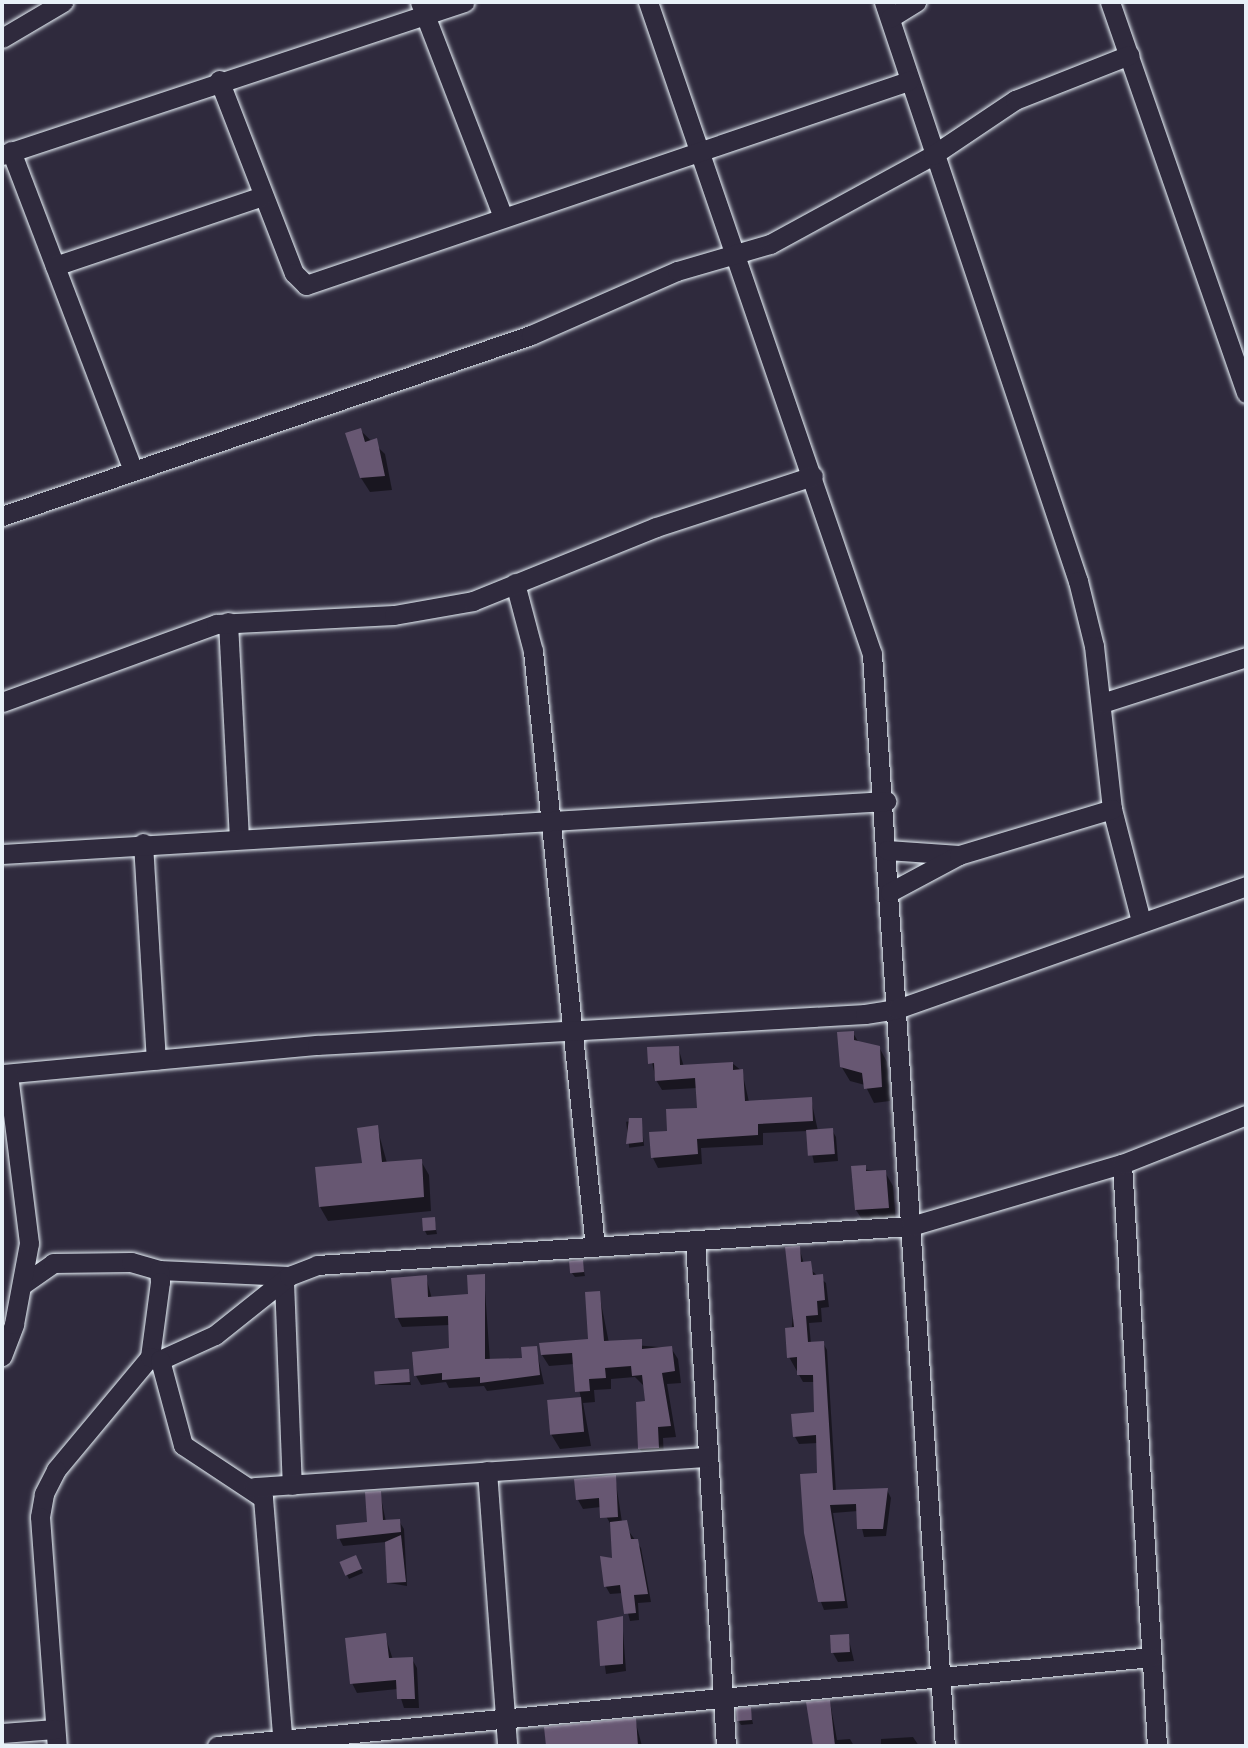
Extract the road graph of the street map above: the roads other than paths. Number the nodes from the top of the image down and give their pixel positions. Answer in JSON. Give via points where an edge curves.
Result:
{"nodes":[{"id":1,"x":63,"y":2,"type":"edge"},
{"id":2,"x":464,"y":2,"type":"edge"},
{"id":3,"x":649,"y":2,"type":"edge"},
{"id":4,"x":916,"y":2,"type":"edge"},
{"id":5,"x":1110,"y":2,"type":"edge"},
{"id":6,"x":423,"y":8,"type":"edge"},
{"id":7,"x":887,"y":10,"type":"edge"},
{"id":8,"x":2,"y":38,"type":"edge"},
{"id":9,"x":1129,"y":55,"type":"junction"},
{"id":10,"x":219,"y":80,"type":"junction"},
{"id":11,"x":908,"y":81,"type":"junction"},
{"id":12,"x":702,"y":148,"type":"junction"},
{"id":13,"x":6,"y":153,"type":"edge"},
{"id":14,"x":933,"y":155,"type":"junction"},
{"id":15,"x":263,"y":196,"type":"junction"},
{"id":16,"x":503,"y":217,"type":"junction"},
{"id":17,"x":741,"y":256,"type":"junction"},
{"id":18,"x":55,"y":266,"type":"junction"},
{"id":19,"x":1246,"y":393,"type":"edge"},
{"id":20,"x":133,"y":470,"type":"junction"},
{"id":21,"x":813,"y":476,"type":"junction"},
{"id":22,"x":2,"y":516,"type":"edge"},
{"id":23,"x":515,"y":583,"type":"junction"},
{"id":24,"x":228,"y":622,"type":"junction"},
{"id":25,"x":1246,"y":657,"type":"edge"},
{"id":26,"x":2,"y":702,"type":"edge"},
{"id":27,"x":1102,"y":703,"type":"junction"},
{"id":28,"x":886,"y":801,"type":"junction"},
{"id":29,"x":1112,"y":809,"type":"junction"},
{"id":30,"x":552,"y":820,"type":"junction"},
{"id":31,"x":239,"y":838,"type":"junction"},
{"id":32,"x":143,"y":843,"type":"junction"},
{"id":33,"x":887,"y":850,"type":"junction"},
{"id":34,"x":2,"y":854,"type":"edge"},
{"id":35,"x":959,"y":855,"type":"junction"},
{"id":36,"x":1246,"y":886,"type":"edge"},
{"id":37,"x":890,"y":892,"type":"junction"},
{"id":38,"x":1141,"y":921,"type":"junction"},
{"id":39,"x":897,"y":1009,"type":"junction"},
{"id":40,"x":575,"y":1029,"type":"junction"},
{"id":41,"x":156,"y":1060,"type":"junction"},
{"id":42,"x":5,"y":1074,"type":"edge"},
{"id":43,"x":1246,"y":1115,"type":"edge"},
{"id":44,"x":1122,"y":1164,"type":"junction"},
{"id":45,"x":911,"y":1226,"type":"junction"},
{"id":46,"x":695,"y":1241,"type":"junction"},
{"id":47,"x":29,"y":1243,"type":"junction"},
{"id":48,"x":595,"y":1247,"type":"junction"},
{"id":49,"x":53,"y":1264,"type":"junction"},
{"id":50,"x":159,"y":1270,"type":"junction"},
{"id":51,"x":287,"y":1278,"type":"junction"},
{"id":52,"x":22,"y":1285,"type":"junction"},
{"id":53,"x":186,"y":1349,"type":"junction"},
{"id":54,"x":2,"y":1356,"type":"edge"},
{"id":55,"x":155,"y":1359,"type":"junction"},
{"id":56,"x":168,"y":1383,"type":"junction"},
{"id":57,"x":707,"y":1457,"type":"junction"},
{"id":58,"x":487,"y":1471,"type":"junction"},
{"id":59,"x":292,"y":1485,"type":"junction"},
{"id":60,"x":254,"y":1487,"type":"junction"},
{"id":61,"x":1151,"y":1657,"type":"junction"},
{"id":62,"x":941,"y":1672,"type":"junction"},
{"id":63,"x":723,"y":1695,"type":"junction"},
{"id":64,"x":505,"y":1718,"type":"junction"},
{"id":65,"x":2,"y":1733,"type":"edge"},
{"id":66,"x":56,"y":1738,"type":"edge"},
{"id":67,"x":283,"y":1742,"type":"edge"},
{"id":68,"x":216,"y":1746,"type":"edge"},
{"id":69,"x":507,"y":1746,"type":"edge"},
{"id":70,"x":726,"y":1746,"type":"edge"},
{"id":71,"x":945,"y":1746,"type":"edge"},
{"id":72,"x":1157,"y":1746,"type":"edge"}],
"edges":[{"from":1,"to":8,"type":"street"},
{"from":2,"to":6,"type":"street"},
{"from":3,"to":12,"type":"street"},
{"from":4,"to":7,"type":"street"},
{"from":5,"to":9,"type":"street"},
{"from":6,"to":10,"type":"street"},
{"from":6,"to":16,"type":"street"},
{"from":7,"to":11,"type":"street"},
{"from":9,"to":14,"type":"street","via":[[1016,100]]},
{"from":9,"to":19,"type":"street"},
{"from":10,"to":13,"type":"street"},
{"from":10,"to":15,"type":"street"},
{"from":11,"to":12,"type":"street"},
{"from":11,"to":14,"type":"street"},
{"from":12,"to":16,"type":"street"},
{"from":12,"to":17,"type":"street"},
{"from":13,"to":18,"type":"street"},
{"from":14,"to":17,"type":"street"},
{"from":14,"to":27,"type":"street","via":[[1062,529],[1094,646]]},
{"from":15,"to":16,"type":"street","via":[[294,273],[306,285]]},
{"from":15,"to":18,"type":"street"},
{"from":17,"to":20,"type":"street","via":[[677,271],[531,335]]},
{"from":17,"to":21,"type":"street"},
{"from":18,"to":20,"type":"street"},
{"from":20,"to":22,"type":"street"},
{"from":21,"to":23,"type":"street","via":[[656,527]]},
{"from":21,"to":28,"type":"street","via":[[872,654]]},
{"from":23,"to":24,"type":"street","via":[[439,610]]},
{"from":23,"to":30,"type":"street","via":[[531,640]]},
{"from":24,"to":26,"type":"street"},
{"from":24,"to":31,"type":"street"},
{"from":25,"to":27,"type":"street"},
{"from":27,"to":29,"type":"street"},
{"from":28,"to":30,"type":"street"},
{"from":28,"to":33,"type":"street"},
{"from":29,"to":35,"type":"street"},
{"from":29,"to":38,"type":"street"},
{"from":30,"to":31,"type":"street"},
{"from":30,"to":40,"type":"street"},
{"from":31,"to":32,"type":"street"},
{"from":32,"to":34,"type":"street"},
{"from":32,"to":41,"type":"street"},
{"from":33,"to":35,"type":"street"},
{"from":33,"to":37,"type":"street"},
{"from":35,"to":37,"type":"street"},
{"from":36,"to":38,"type":"street"},
{"from":37,"to":39,"type":"street"},
{"from":38,"to":39,"type":"street"},
{"from":39,"to":40,"type":"street"},
{"from":39,"to":45,"type":"street"},
{"from":40,"to":41,"type":"street"},
{"from":40,"to":48,"type":"street"},
{"from":41,"to":42,"type":"street"},
{"from":42,"to":47,"type":"street"},
{"from":43,"to":44,"type":"street"},
{"from":44,"to":45,"type":"street"},
{"from":44,"to":61,"type":"street"},
{"from":45,"to":46,"type":"street"},
{"from":45,"to":62,"type":"street"},
{"from":46,"to":48,"type":"street"},
{"from":46,"to":57,"type":"street"},
{"from":47,"to":49,"type":"street"},
{"from":47,"to":52,"type":"street"},
{"from":48,"to":51,"type":"street","via":[[317,1265]]},
{"from":49,"to":50,"type":"street","via":[[131,1262]]},
{"from":49,"to":52,"type":"street"},
{"from":50,"to":51,"type":"street"},
{"from":50,"to":55,"type":"street"},
{"from":51,"to":53,"type":"street","via":[[239,1320]]},
{"from":51,"to":59,"type":"street"},
{"from":52,"to":54,"type":"street"},
{"from":53,"to":55,"type":"street"},
{"from":53,"to":56,"type":"street"},
{"from":55,"to":56,"type":"street"},
{"from":55,"to":66,"type":"street","via":[[56,1470],[44,1494],[40,1517]]},
{"from":56,"to":60,"type":"street","via":[[170,1416],[183,1445]]},
{"from":57,"to":58,"type":"street"},
{"from":57,"to":63,"type":"street"},
{"from":58,"to":59,"type":"street"},
{"from":58,"to":64,"type":"street"},
{"from":59,"to":60,"type":"street"},
{"from":60,"to":67,"type":"street","via":[[267,1512]]},
{"from":61,"to":62,"type":"street"},
{"from":61,"to":72,"type":"street"},
{"from":62,"to":63,"type":"street"},
{"from":62,"to":71,"type":"street"},
{"from":63,"to":64,"type":"street"},
{"from":63,"to":70,"type":"street"},
{"from":64,"to":67,"type":"street"},
{"from":64,"to":69,"type":"street"},
{"from":65,"to":66,"type":"street"},
{"from":67,"to":68,"type":"street"}]}
